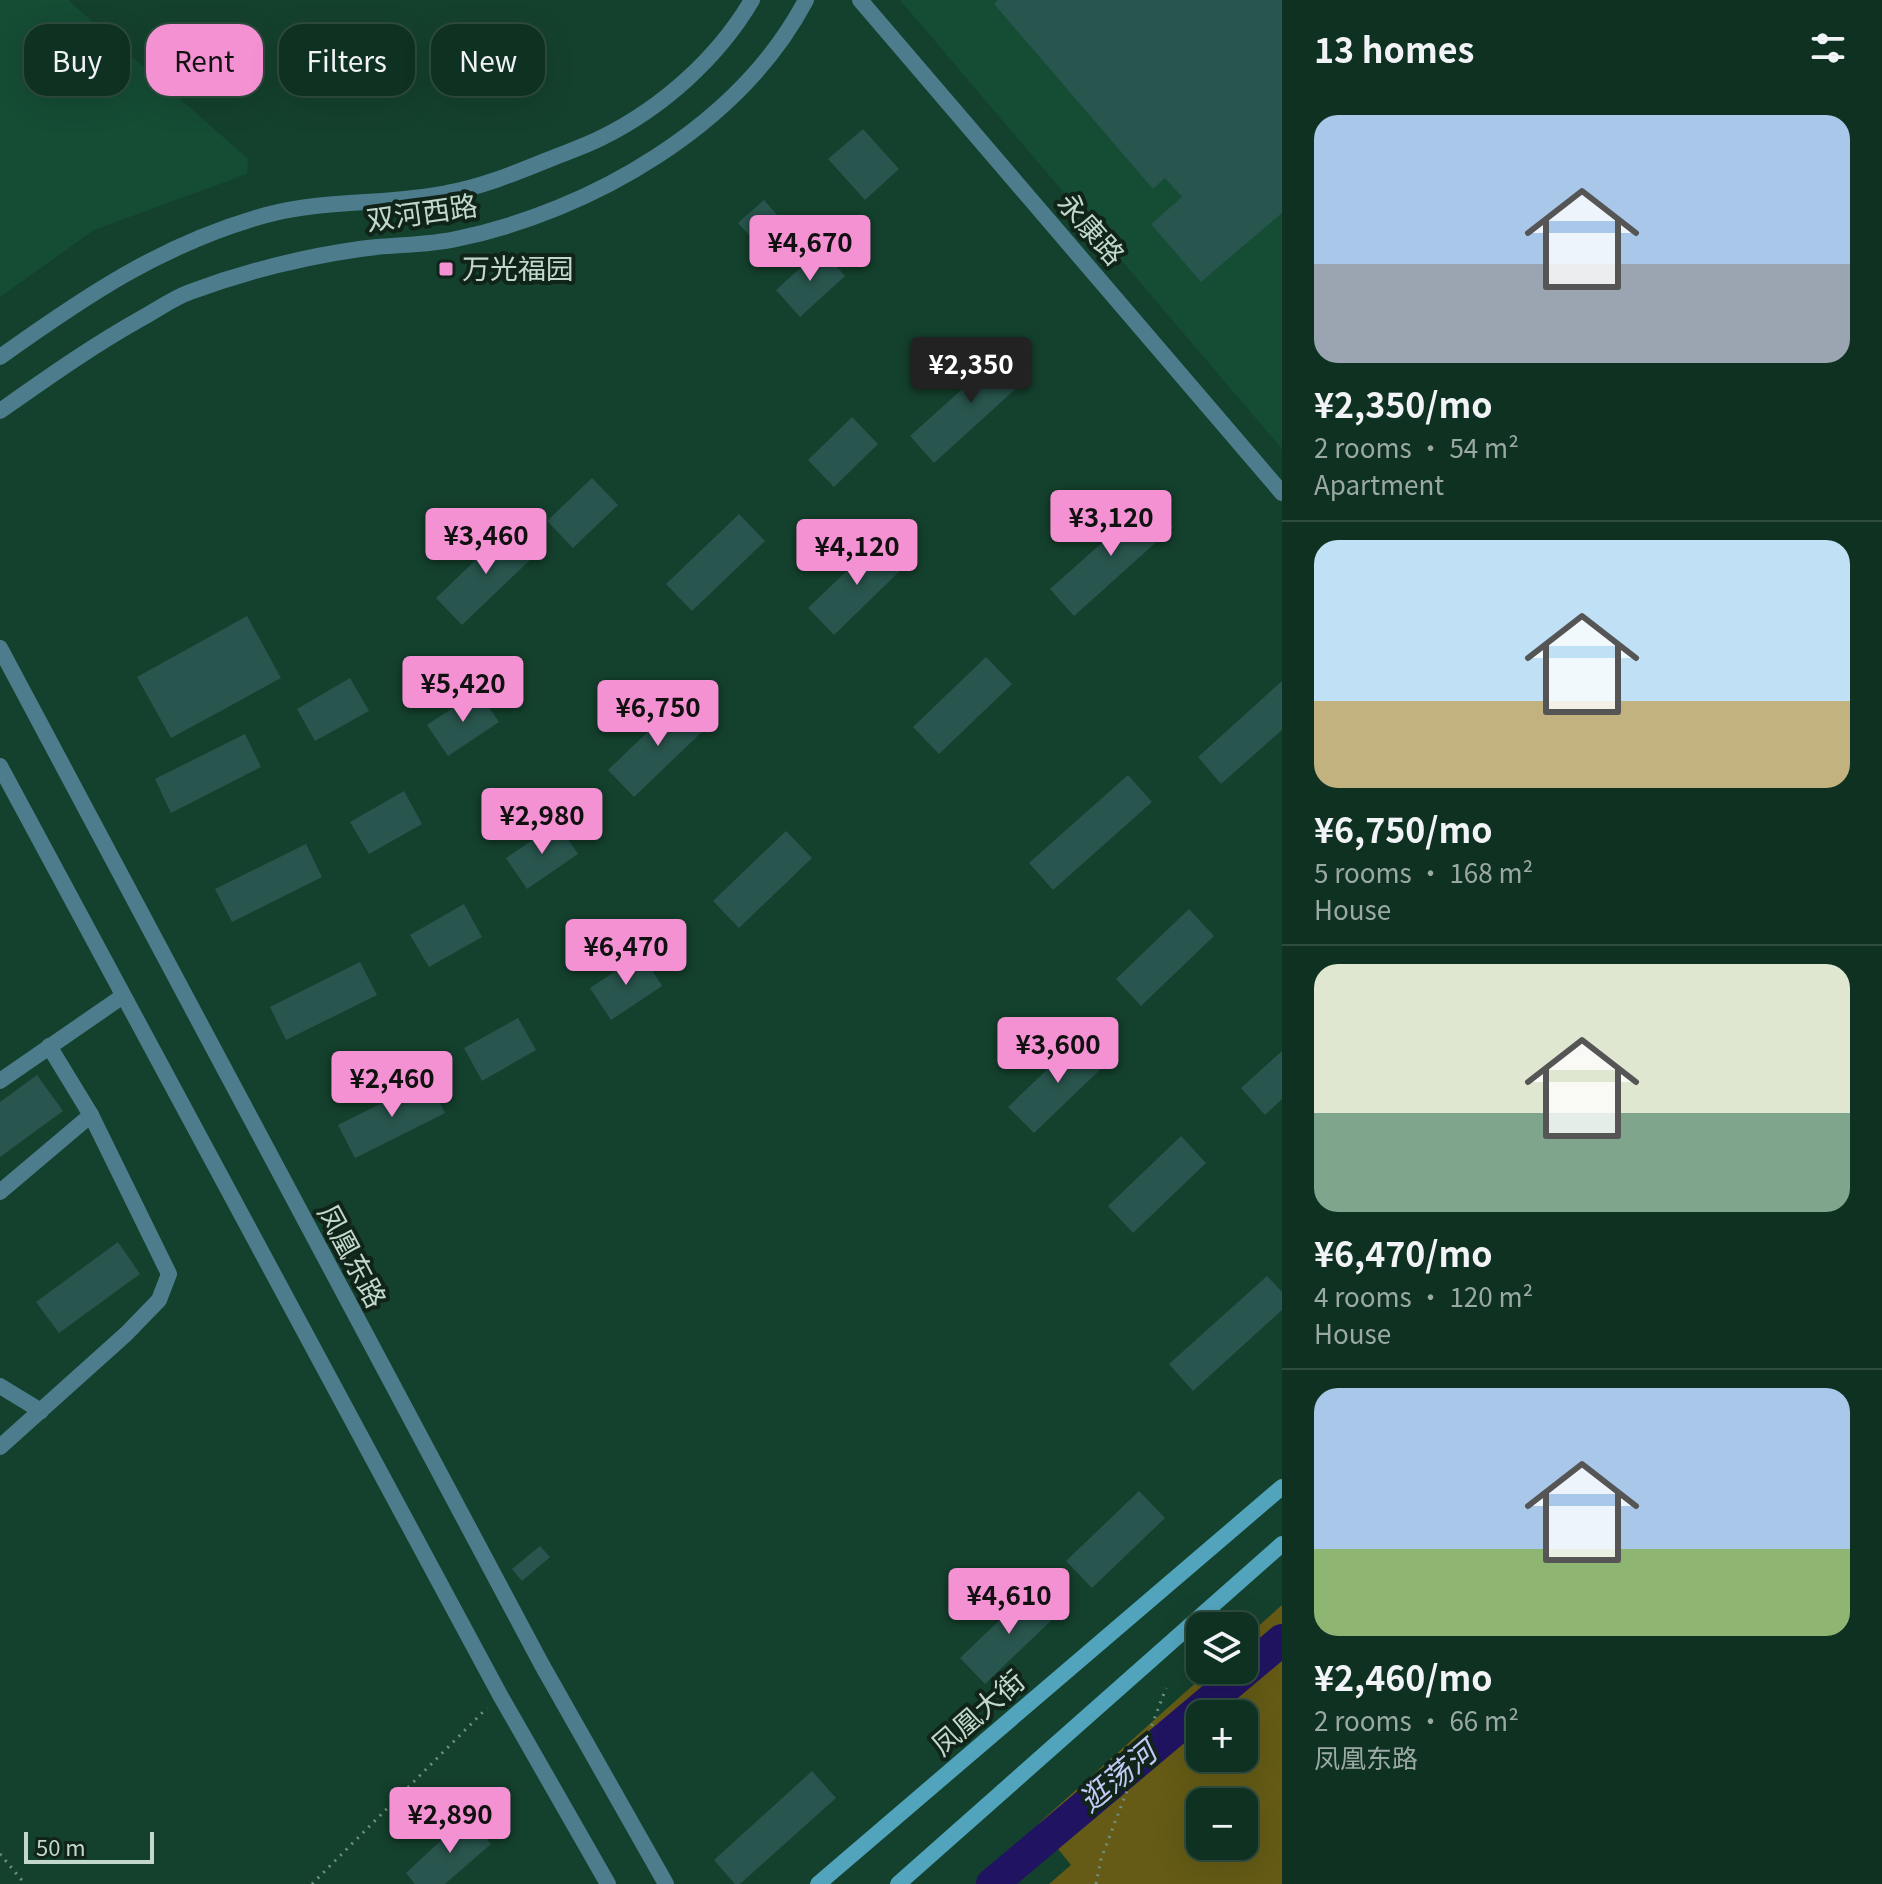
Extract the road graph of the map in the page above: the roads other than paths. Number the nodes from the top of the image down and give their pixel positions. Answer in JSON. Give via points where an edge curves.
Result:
{"nodes":[{"id":1,"x":752,"y":0,"type":"edge"},
{"id":2,"x":806,"y":0,"type":"edge"},
{"id":3,"x":860,"y":0,"type":"edge"},
{"id":4,"x":0,"y":357,"type":"edge"},
{"id":5,"x":0,"y":411,"type":"edge"},
{"id":6,"x":1282,"y":493,"type":"edge"},
{"id":7,"x":0,"y":648,"type":"edge"},
{"id":8,"x":0,"y":766,"type":"edge"},
{"id":9,"x":123,"y":996,"type":"junction"},
{"id":10,"x":49,"y":1046,"type":"junction"},
{"id":11,"x":0,"y":1081,"type":"edge"},
{"id":12,"x":91,"y":1115,"type":"junction"},
{"id":13,"x":0,"y":1192,"type":"edge"},
{"id":14,"x":0,"y":1386,"type":"edge"},
{"id":15,"x":41,"y":1411,"type":"junction"},
{"id":16,"x":0,"y":1447,"type":"edge"},
{"id":17,"x":1282,"y":1487,"type":"edge"},
{"id":18,"x":1282,"y":1544,"type":"edge"},
{"id":19,"x":608,"y":1884,"type":"edge"},
{"id":20,"x":666,"y":1884,"type":"edge"},
{"id":21,"x":818,"y":1884,"type":"edge"},
{"id":22,"x":898,"y":1884,"type":"edge"}],
"edges":[{"from":1,"to":4,"type":"street","name":"双河西路","via":[[684,83],[602,138],[501,179],[447,194],[268,214],[188,242],[119,276]]},
{"from":2,"to":5,"type":"street","name":"双河西路","via":[[745,85],[649,163],[515,223],[455,240],[360,248],[278,265],[187,293],[93,346]]},
{"from":3,"to":6,"type":"street","name":"永康路"},
{"from":7,"to":20,"type":"street","name":"凤凰东路","via":[[534,1651]]},
{"from":8,"to":9,"type":"street"},
{"from":9,"to":10,"type":"street"},
{"from":9,"to":19,"type":"street","via":[[500,1695]]},
{"from":10,"to":11,"type":"street"},
{"from":10,"to":12,"type":"street"},
{"from":12,"to":13,"type":"street"},
{"from":12,"to":15,"type":"street","via":[[169,1274],[159,1300]]},
{"from":14,"to":15,"type":"street"},
{"from":15,"to":16,"type":"street"},
{"from":17,"to":21,"type":"main road","name":"凤凰大街"},
{"from":18,"to":22,"type":"main road"}]}
